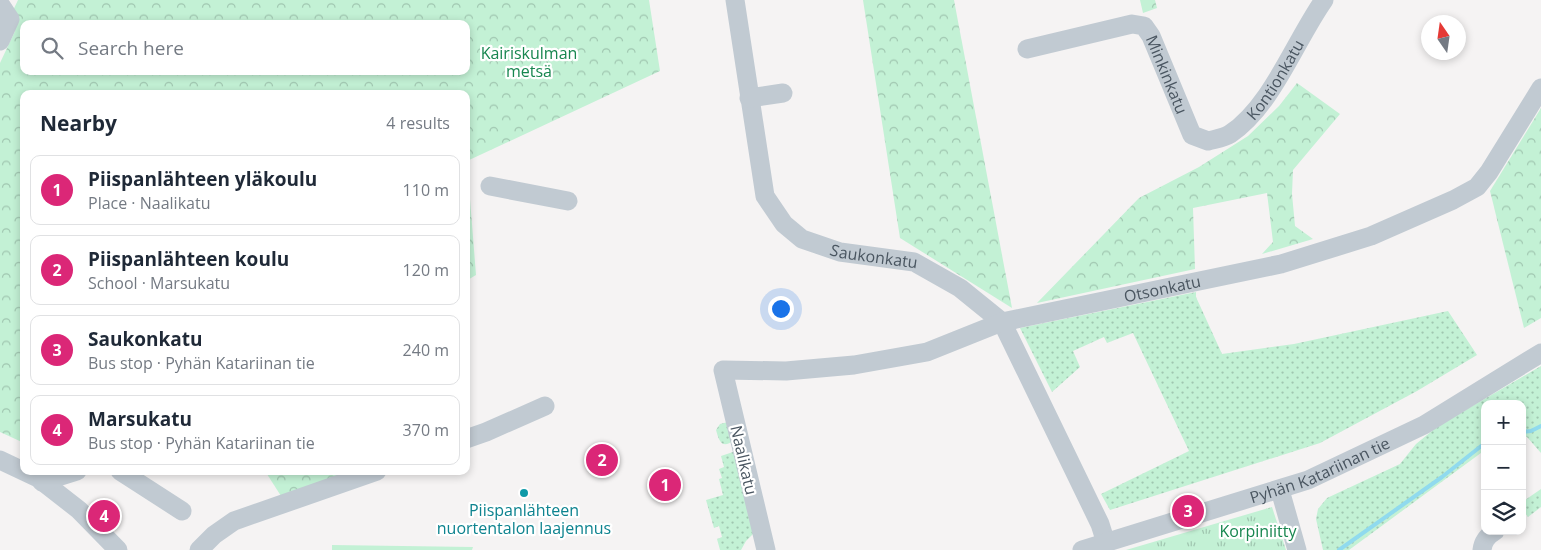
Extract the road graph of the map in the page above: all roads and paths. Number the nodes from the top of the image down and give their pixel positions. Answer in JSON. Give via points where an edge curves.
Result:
{"nodes":[{"id":1,"x":735,"y":0,"type":"edge"},
{"id":2,"x":1324,"y":0,"type":"edge"},
{"id":3,"x":5,"y":12,"type":"edge"},
{"id":4,"x":0,"y":41,"type":"edge"},
{"id":5,"x":1027,"y":50,"type":"dead end"},
{"id":6,"x":1541,"y":88,"type":"edge"},
{"id":7,"x":783,"y":93,"type":"dead end"},
{"id":8,"x":749,"y":98,"type":"junction"},
{"id":9,"x":1208,"y":141,"type":"joint"},
{"id":10,"x":490,"y":186,"type":"dead end"},
{"id":11,"x":568,"y":201,"type":"dead end"},
{"id":12,"x":1002,"y":322,"type":"junction"},
{"id":13,"x":1541,"y":353,"type":"edge"},
{"id":14,"x":723,"y":370,"type":"joint"},
{"id":15,"x":545,"y":406,"type":"dead end"},
{"id":16,"x":470,"y":438,"type":"edge"},
{"id":17,"x":0,"y":460,"type":"edge"},
{"id":18,"x":20,"y":470,"type":"edge"},
{"id":19,"x":29,"y":475,"type":"edge"},
{"id":20,"x":64,"y":475,"type":"edge"},
{"id":21,"x":126,"y":475,"type":"edge"},
{"id":22,"x":366,"y":475,"type":"edge"},
{"id":23,"x":42,"y":482,"type":"junction"},
{"id":24,"x":1280,"y":490,"type":"junction"},
{"id":25,"x":182,"y":511,"type":"dead end"},
{"id":26,"x":1490,"y":535,"type":"edge"},
{"id":27,"x":1106,"y":543,"type":"junction"},
{"id":28,"x":118,"y":550,"type":"edge"},
{"id":29,"x":198,"y":550,"type":"edge"},
{"id":30,"x":766,"y":550,"type":"edge"},
{"id":31,"x":1082,"y":550,"type":"edge"},
{"id":32,"x":1297,"y":550,"type":"edge"},
{"id":33,"x":1482,"y":550,"type":"edge"}],
"edges":[{"from":1,"to":8,"type":"street","name":"Saukonkatu"},
{"from":2,"to":9,"type":"street","name":"Kontionkatu","via":[[1278,79],[1252,114],[1229,135]]},
{"from":3,"to":4,"type":"street"},
{"from":5,"to":9,"type":"street","name":"Minkinkatu","via":[[1132,24],[1144,26],[1192,135]]},
{"from":6,"to":12,"type":"street","name":"Otsonkatu","via":[[1477,187],[1421,215],[1371,236],[1280,264]]},
{"from":7,"to":8,"type":"street"},
{"from":8,"to":12,"type":"street","name":"Saukonkatu","via":[[765,196],[784,224],[802,239],[840,252],[914,262],[960,288]]},
{"from":10,"to":11,"type":"street"},
{"from":12,"to":14,"type":"street","name":"Otsonkatu","via":[[927,352],[864,363],[786,371]]},
{"from":12,"to":27,"type":"street","name":"Saukonkatu","via":[[1100,524]]},
{"from":13,"to":24,"type":"street","name":"Pyhän Katariinan tie","via":[[1424,425]]},
{"from":14,"to":30,"type":"street","name":"Naalikatu"},
{"from":15,"to":16,"type":"street"},
{"from":17,"to":18,"type":"street"},
{"from":19,"to":23,"type":"street"},
{"from":20,"to":23,"type":"street"},
{"from":21,"to":25,"type":"street"},
{"from":22,"to":29,"type":"street","via":[[234,521]]},
{"from":23,"to":28,"type":"street","via":[[79,510]]},
{"from":24,"to":27,"type":"street","name":"Pyhän Katariinan tie"},
{"from":24,"to":32,"type":"street"},
{"from":26,"to":33,"type":"street"},
{"from":27,"to":31,"type":"street","name":"Pyhän Katariinan tie"}]}
